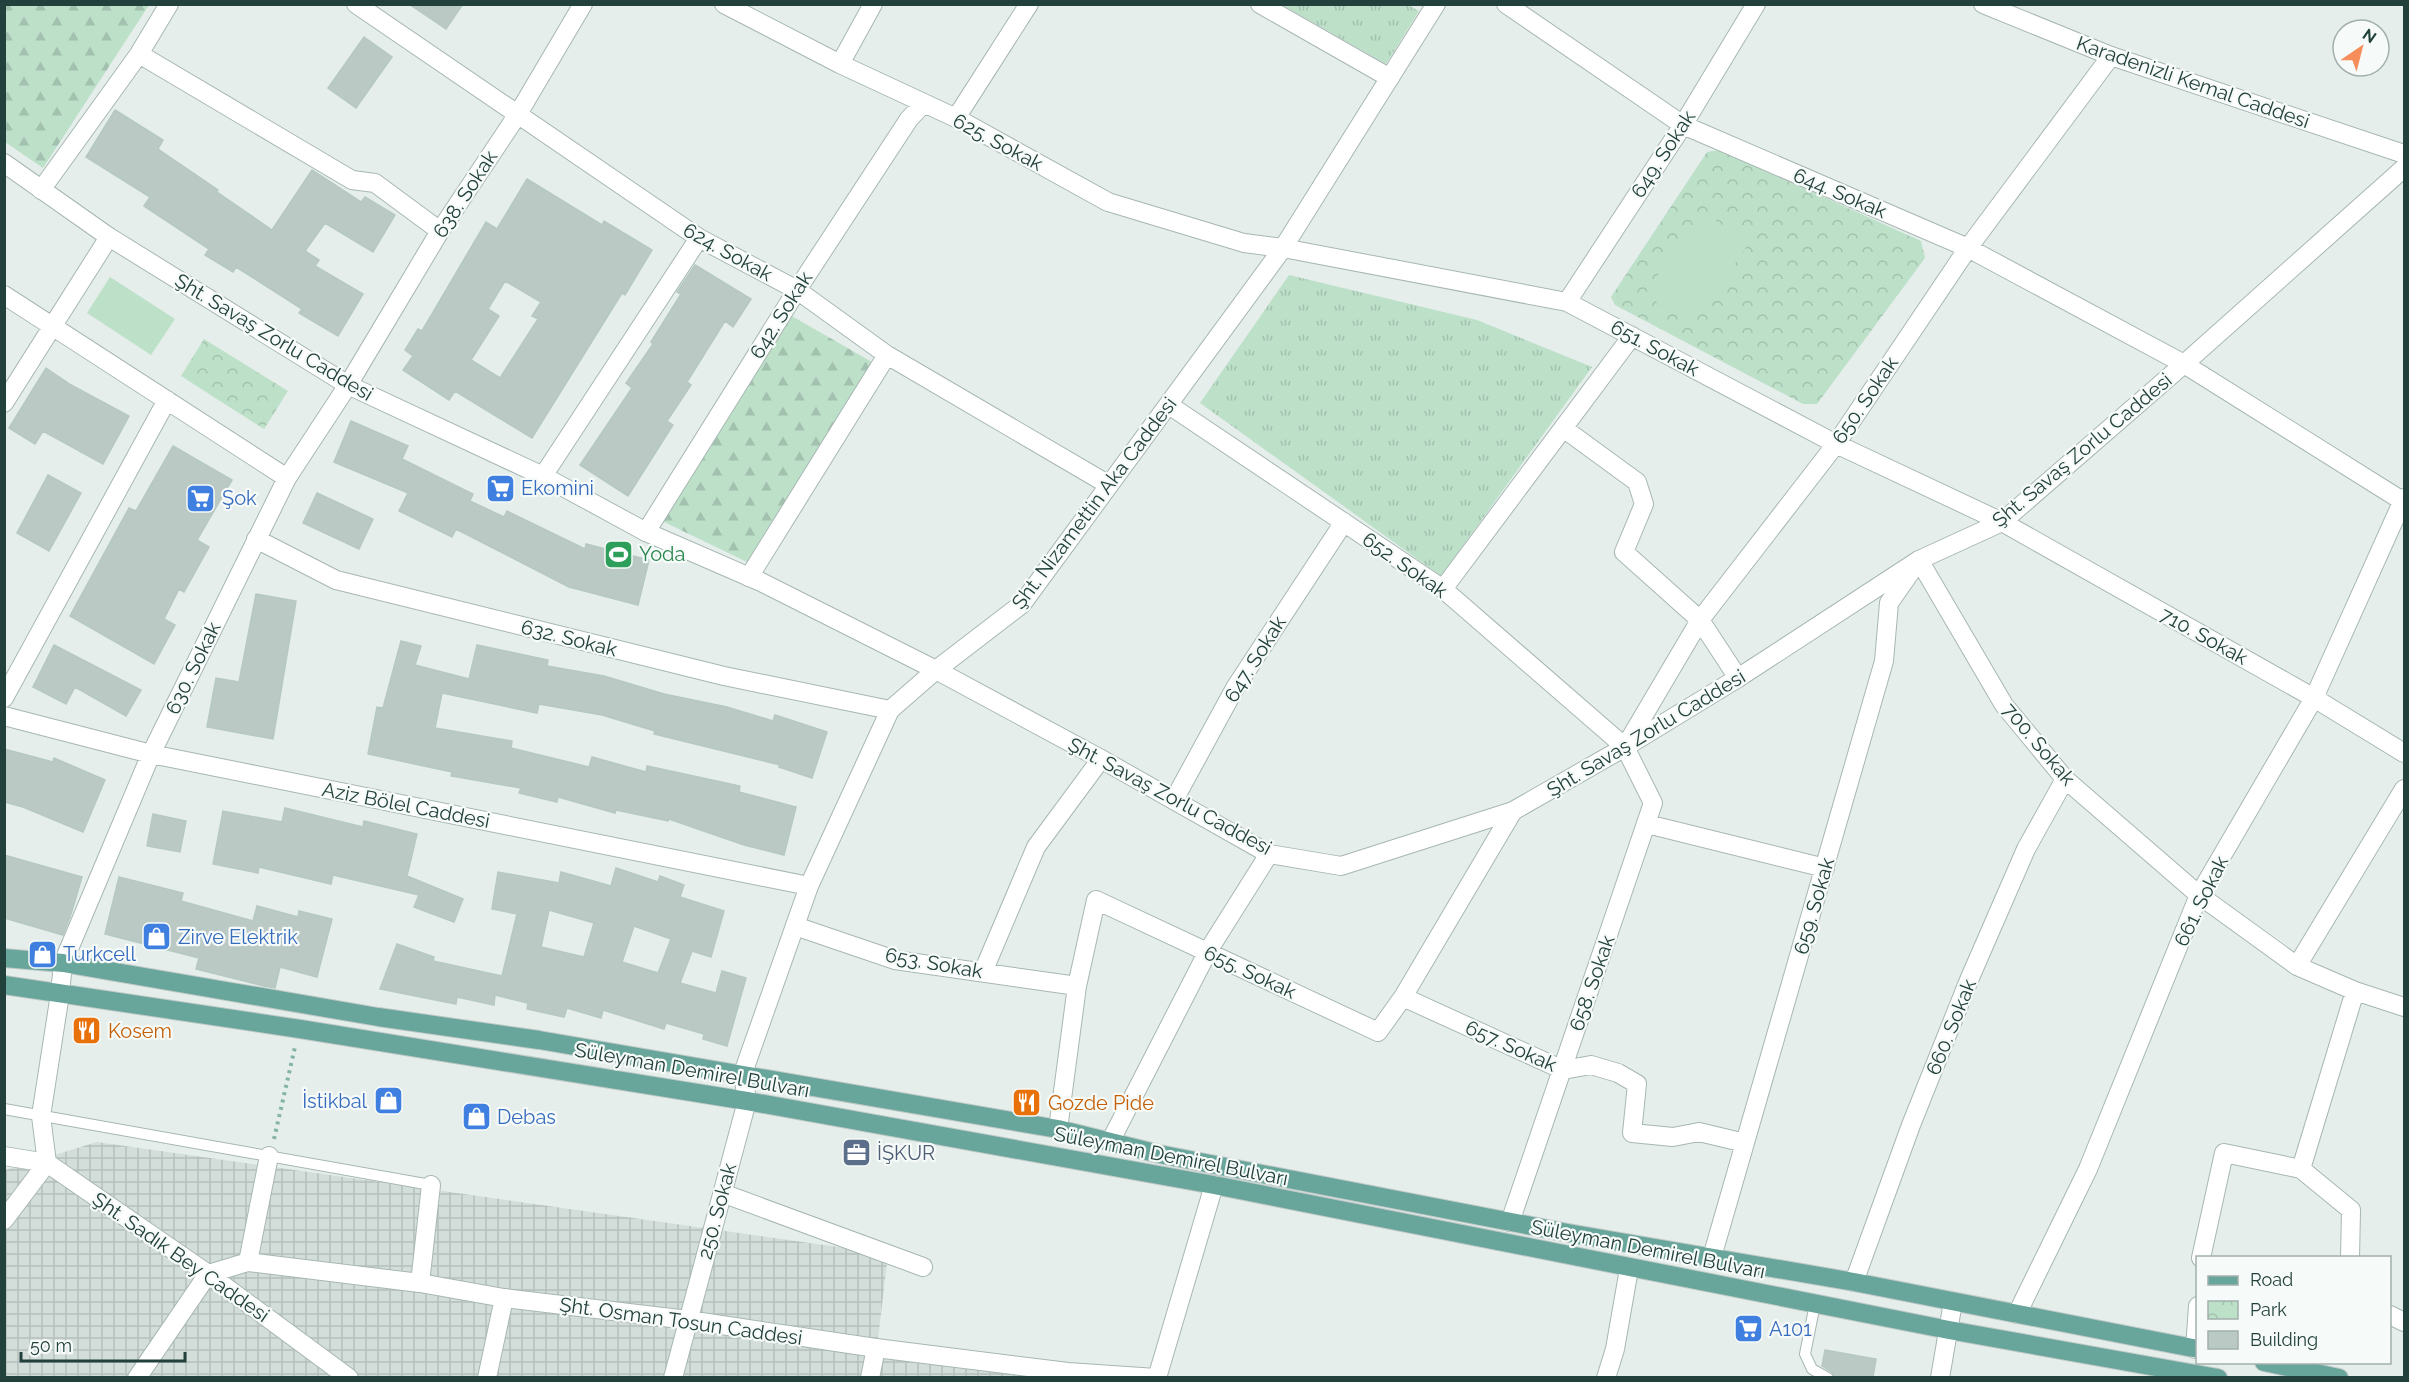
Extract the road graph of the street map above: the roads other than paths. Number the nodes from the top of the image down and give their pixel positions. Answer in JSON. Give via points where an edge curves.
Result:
{"nodes":[{"id":1,"x":169,"y":4,"type":"edge"},
{"id":2,"x":356,"y":4,"type":"edge"},
{"id":3,"x":584,"y":4,"type":"edge"},
{"id":4,"x":724,"y":4,"type":"edge"},
{"id":5,"x":873,"y":4,"type":"edge"},
{"id":6,"x":1029,"y":4,"type":"edge"},
{"id":7,"x":1260,"y":4,"type":"edge"},
{"id":8,"x":1436,"y":4,"type":"edge"},
{"id":9,"x":1506,"y":4,"type":"edge"},
{"id":10,"x":1756,"y":4,"type":"edge"},
{"id":11,"x":1983,"y":4,"type":"edge"},
{"id":12,"x":139,"y":54,"type":"junction"},
{"id":13,"x":2111,"y":57,"type":"junction"},
{"id":14,"x":840,"y":64,"type":"junction"},
{"id":15,"x":1390,"y":78,"type":"junction"},
{"id":16,"x":924,"y":103,"type":"junction"},
{"id":17,"x":518,"y":114,"type":"junction"},
{"id":18,"x":956,"y":118,"type":"junction"},
{"id":19,"x":1683,"y":125,"type":"junction"},
{"id":20,"x":2404,"y":154,"type":"edge"},
{"id":21,"x":4,"y":163,"type":"edge"},
{"id":22,"x":2404,"y":168,"type":"edge"},
{"id":23,"x":41,"y":190,"type":"junction"},
{"id":24,"x":440,"y":231,"type":"junction"},
{"id":25,"x":108,"y":237,"type":"junction"},
{"id":26,"x":699,"y":238,"type":"junction"},
{"id":27,"x":1283,"y":248,"type":"junction"},
{"id":28,"x":1968,"y":248,"type":"junction"},
{"id":29,"x":797,"y":290,"type":"junction"},
{"id":30,"x":4,"y":295,"type":"edge"},
{"id":31,"x":1567,"y":302,"type":"junction"},
{"id":32,"x":52,"y":328,"type":"junction"},
{"id":33,"x":1632,"y":336,"type":"junction"},
{"id":34,"x":887,"y":355,"type":"junction"},
{"id":35,"x":2184,"y":364,"type":"junction"},
{"id":36,"x":348,"y":385,"type":"junction"},
{"id":37,"x":167,"y":400,"type":"junction"},
{"id":38,"x":4,"y":403,"type":"edge"},
{"id":39,"x":1169,"y":405,"type":"junction"},
{"id":40,"x":1563,"y":428,"type":"junction"},
{"id":41,"x":1836,"y":444,"type":"junction"},
{"id":42,"x":543,"y":476,"type":"junction"},
{"id":43,"x":287,"y":478,"type":"junction"},
{"id":44,"x":1109,"y":485,"type":"junction"},
{"id":45,"x":2404,"y":500,"type":"edge"},
{"id":46,"x":1344,"y":522,"type":"junction"},
{"id":47,"x":2002,"y":522,"type":"junction"},
{"id":48,"x":646,"y":532,"type":"junction"},
{"id":49,"x":256,"y":539,"type":"junction"},
{"id":50,"x":1919,"y":560,"type":"junction"},
{"id":51,"x":748,"y":577,"type":"junction"},
{"id":52,"x":1443,"y":589,"type":"junction"},
{"id":53,"x":1700,"y":620,"type":"junction"},
{"id":54,"x":936,"y":670,"type":"junction"},
{"id":55,"x":1738,"y":678,"type":"junction"},
{"id":56,"x":4,"y":698,"type":"edge"},
{"id":57,"x":2314,"y":698,"type":"junction"},
{"id":58,"x":890,"y":710,"type":"junction"},
{"id":59,"x":4,"y":716,"type":"edge"},
{"id":60,"x":1625,"y":747,"type":"junction"},
{"id":61,"x":2404,"y":753,"type":"edge"},
{"id":62,"x":151,"y":754,"type":"junction"},
{"id":63,"x":1101,"y":759,"type":"junction"},
{"id":64,"x":2065,"y":779,"type":"junction"},
{"id":65,"x":2404,"y":789,"type":"edge"},
{"id":66,"x":1174,"y":800,"type":"junction"},
{"id":67,"x":1513,"y":811,"type":"junction"},
{"id":68,"x":1647,"y":824,"type":"junction"},
{"id":69,"x":1269,"y":854,"type":"junction"},
{"id":70,"x":1825,"y":868,"type":"junction"},
{"id":71,"x":809,"y":886,"type":"junction"},
{"id":72,"x":2199,"y":895,"type":"junction"},
{"id":73,"x":795,"y":926,"type":"junction"},
{"id":74,"x":1208,"y":951,"type":"junction"},
{"id":75,"x":4,"y":958,"type":"edge"},
{"id":76,"x":63,"y":963,"type":"junction"},
{"id":77,"x":2298,"y":966,"type":"junction"},
{"id":78,"x":983,"y":972,"type":"junction"},
{"id":79,"x":4,"y":985,"type":"edge"},
{"id":80,"x":1077,"y":986,"type":"junction"},
{"id":81,"x":2355,"y":991,"type":"junction"},
{"id":82,"x":60,"y":994,"type":"junction"},
{"id":83,"x":1403,"y":997,"type":"junction"},
{"id":84,"x":2404,"y":1007,"type":"edge"},
{"id":85,"x":1563,"y":1070,"type":"junction"},
{"id":86,"x":743,"y":1073,"type":"junction"},
{"id":87,"x":747,"y":1101,"type":"junction"},
{"id":88,"x":4,"y":1109,"type":"edge"},
{"id":89,"x":41,"y":1116,"type":"junction"},
{"id":90,"x":1058,"y":1129,"type":"junction"},
{"id":91,"x":1110,"y":1142,"type":"junction"},
{"id":92,"x":1746,"y":1143,"type":"junction"},
{"id":93,"x":4,"y":1156,"type":"edge"},
{"id":94,"x":269,"y":1156,"type":"junction"},
{"id":95,"x":47,"y":1163,"type":"junction"},
{"id":96,"x":2301,"y":1169,"type":"junction"},
{"id":97,"x":431,"y":1185,"type":"joint"},
{"id":98,"x":1214,"y":1185,"type":"junction"},
{"id":99,"x":722,"y":1193,"type":"junction"},
{"id":100,"x":4,"y":1220,"type":"edge"},
{"id":101,"x":1510,"y":1222,"type":"junction"},
{"id":102,"x":2201,"y":1256,"type":"edge"},
{"id":103,"x":2350,"y":1256,"type":"edge"},
{"id":104,"x":1712,"y":1257,"type":"junction"},
{"id":105,"x":248,"y":1262,"type":"junction"},
{"id":106,"x":923,"y":1267,"type":"dead end"},
{"id":107,"x":1629,"y":1269,"type":"junction"},
{"id":108,"x":208,"y":1274,"type":"junction"},
{"id":109,"x":1854,"y":1282,"type":"junction"},
{"id":110,"x":420,"y":1283,"type":"junction"},
{"id":111,"x":504,"y":1298,"type":"junction"},
{"id":112,"x":1953,"y":1302,"type":"junction"},
{"id":113,"x":1815,"y":1304,"type":"junction"},
{"id":114,"x":2017,"y":1314,"type":"junction"},
{"id":115,"x":688,"y":1320,"type":"junction"},
{"id":116,"x":1949,"y":1330,"type":"junction"},
{"id":117,"x":876,"y":1348,"type":"junction"},
{"id":118,"x":2196,"y":1349,"type":"edge"},
{"id":119,"x":2274,"y":1364,"type":"edge"},
{"id":120,"x":1068,"y":1375,"type":"edge"},
{"id":121,"x":137,"y":1377,"type":"edge"},
{"id":122,"x":349,"y":1377,"type":"edge"},
{"id":123,"x":487,"y":1377,"type":"edge"},
{"id":124,"x":673,"y":1377,"type":"edge"},
{"id":125,"x":870,"y":1377,"type":"edge"},
{"id":126,"x":1156,"y":1377,"type":"edge"},
{"id":127,"x":1606,"y":1377,"type":"edge"},
{"id":128,"x":1828,"y":1377,"type":"edge"},
{"id":129,"x":1940,"y":1377,"type":"edge"},
{"id":130,"x":2218,"y":1377,"type":"edge"},
{"id":131,"x":2339,"y":1377,"type":"edge"}],
"edges":[{"from":1,"to":12,"type":"street"},
{"from":2,"to":17,"type":"street","name":"624. Sokak"},
{"from":3,"to":17,"type":"street","name":"638. Sokak"},
{"from":4,"to":14,"type":"street","name":"625. Sokak"},
{"from":5,"to":14,"type":"street"},
{"from":6,"to":18,"type":"street"},
{"from":7,"to":15,"type":"street"},
{"from":8,"to":15,"type":"street","name":"Şht. Nizamettin Aka Caddesi"},
{"from":9,"to":19,"type":"street","name":"644. Sokak"},
{"from":10,"to":19,"type":"street","name":"649. Sokak"},
{"from":11,"to":13,"type":"street","name":"Karadenizli Kemal Caddesi"},
{"from":12,"to":23,"type":"street"},
{"from":12,"to":24,"type":"street","via":[[352,180],[375,183]]},
{"from":13,"to":20,"type":"street","name":"Karadenizli Kemal Caddesi"},
{"from":13,"to":28,"type":"street","name":"650. Sokak"},
{"from":14,"to":16,"type":"street","name":"625. Sokak"},
{"from":15,"to":27,"type":"street","name":"Şht. Nizamettin Aka Caddesi"},
{"from":16,"to":18,"type":"street","name":"625. Sokak"},
{"from":16,"to":29,"type":"street","name":"642. Sokak","via":[[909,119]]},
{"from":17,"to":24,"type":"street","name":"638. Sokak"},
{"from":17,"to":26,"type":"street","name":"624. Sokak"},
{"from":18,"to":27,"type":"street","name":"625. Sokak","via":[[1108,202],[1244,243]]},
{"from":19,"to":28,"type":"street","name":"644. Sokak"},
{"from":19,"to":31,"type":"street","name":"649. Sokak"},
{"from":21,"to":23,"type":"street","name":"Şht. Savaş Zorlu Caddesi"},
{"from":22,"to":35,"type":"street","name":"Şht. Savaş Zorlu Caddesi"},
{"from":23,"to":25,"type":"street","name":"Şht. Savaş Zorlu Caddesi"},
{"from":24,"to":36,"type":"street","name":"638. Sokak"},
{"from":25,"to":32,"type":"street"},
{"from":25,"to":36,"type":"street","name":"Şht. Savaş Zorlu Caddesi"},
{"from":26,"to":29,"type":"street","name":"624. Sokak"},
{"from":26,"to":42,"type":"street"},
{"from":27,"to":31,"type":"street","name":"651. Sokak"},
{"from":27,"to":39,"type":"street","name":"Şht. Nizamettin Aka Caddesi"},
{"from":28,"to":35,"type":"street","name":"644. Sokak"},
{"from":28,"to":41,"type":"street","name":"650. Sokak"},
{"from":29,"to":34,"type":"street","name":"624. Sokak"},
{"from":29,"to":48,"type":"street","name":"642. Sokak"},
{"from":30,"to":32,"type":"street"},
{"from":31,"to":33,"type":"street","name":"651. Sokak"},
{"from":32,"to":37,"type":"street"},
{"from":32,"to":38,"type":"street"},
{"from":33,"to":40,"type":"street"},
{"from":33,"to":41,"type":"street","name":"651. Sokak"},
{"from":34,"to":44,"type":"street","name":"624. Sokak"},
{"from":34,"to":51,"type":"street"},
{"from":35,"to":45,"type":"street","name":"644. Sokak"},
{"from":35,"to":47,"type":"street","name":"Şht. Savaş Zorlu Caddesi"},
{"from":36,"to":42,"type":"street","name":"Şht. Savaş Zorlu Caddesi"},
{"from":36,"to":43,"type":"street","name":"630. Sokak"},
{"from":37,"to":43,"type":"street"},
{"from":37,"to":56,"type":"street"},
{"from":39,"to":44,"type":"street","name":"Şht. Nizamettin Aka Caddesi"},
{"from":39,"to":46,"type":"street","name":"652. Sokak"},
{"from":40,"to":52,"type":"street"},
{"from":40,"to":53,"type":"street","via":[[1636,482],[1644,504],[1624,552]]},
{"from":41,"to":47,"type":"street","name":"651. Sokak"},
{"from":41,"to":53,"type":"street","name":"650. Sokak"},
{"from":42,"to":48,"type":"street","name":"Şht. Savaş Zorlu Caddesi"},
{"from":43,"to":49,"type":"street","name":"630. Sokak"},
{"from":44,"to":54,"type":"street","name":"Şht. Nizamettin Aka Caddesi","via":[[1022,604]]},
{"from":45,"to":57,"type":"street","name":"661. Sokak"},
{"from":46,"to":52,"type":"street","name":"652. Sokak"},
{"from":46,"to":66,"type":"street","name":"647. Sokak","via":[[1235,688]]},
{"from":47,"to":50,"type":"street","name":"Şht. Savaş Zorlu Caddesi"},
{"from":47,"to":57,"type":"street","name":"710. Sokak"},
{"from":48,"to":51,"type":"street","name":"Şht. Savaş Zorlu Caddesi"},
{"from":49,"to":58,"type":"street","name":"632. Sokak","via":[[336,580],[724,676]]},
{"from":49,"to":62,"type":"street","name":"630. Sokak"},
{"from":50,"to":55,"type":"street","name":"Şht. Savaş Zorlu Caddesi"},
{"from":50,"to":64,"type":"street","name":"700. Sokak","via":[[2004,705]]},
{"from":50,"to":70,"type":"street","name":"659. Sokak","via":[[1889,603],[1884,661]]},
{"from":51,"to":54,"type":"street","name":"Şht. Savaş Zorlu Caddesi"},
{"from":52,"to":60,"type":"street","name":"652. Sokak"},
{"from":53,"to":55,"type":"street"},
{"from":53,"to":60,"type":"street","name":"650. Sokak"},
{"from":54,"to":58,"type":"street","name":"Şht. Nizamettin Aka Caddesi"},
{"from":54,"to":63,"type":"street","name":"Şht. Savaş Zorlu Caddesi"},
{"from":55,"to":60,"type":"street","name":"Şht. Savaş Zorlu Caddesi"},
{"from":57,"to":61,"type":"street","name":"710. Sokak"},
{"from":57,"to":72,"type":"street","name":"661. Sokak"},
{"from":58,"to":71,"type":"street","name":"Şht. Nizamettin Aka Caddesi"},
{"from":59,"to":62,"type":"street","name":"Aziz Bölel Caddesi"},
{"from":60,"to":67,"type":"street","name":"Şht. Savaş Zorlu Caddesi"},
{"from":60,"to":68,"type":"street","name":"658. Sokak","via":[[1653,803]]},
{"from":62,"to":71,"type":"street","name":"Aziz Bölel Caddesi"},
{"from":62,"to":76,"type":"street","name":"630. Sokak"},
{"from":63,"to":66,"type":"street","name":"Şht. Savaş Zorlu Caddesi"},
{"from":63,"to":78,"type":"street","via":[[1036,847]]},
{"from":64,"to":72,"type":"street","name":"700. Sokak"},
{"from":64,"to":109,"type":"street","name":"660. Sokak","via":[[2026,849],[1969,980]]},
{"from":65,"to":77,"type":"street"},
{"from":66,"to":69,"type":"street","name":"Şht. Savaş Zorlu Caddesi"},
{"from":67,"to":69,"type":"street","name":"Şht. Savaş Zorlu Caddesi","via":[[1341,866]]},
{"from":67,"to":83,"type":"street","name":"655. Sokak"},
{"from":68,"to":70,"type":"street"},
{"from":68,"to":85,"type":"street","name":"658. Sokak"},
{"from":69,"to":74,"type":"street"},
{"from":70,"to":92,"type":"street","name":"659. Sokak"},
{"from":71,"to":73,"type":"street","name":"Şht. Nizamettin Aka Caddesi"},
{"from":72,"to":77,"type":"street","name":"700. Sokak"},
{"from":72,"to":114,"type":"street","name":"661. Sokak","via":[[2088,1169]]},
{"from":73,"to":78,"type":"street","name":"653. Sokak","via":[[895,960]]},
{"from":73,"to":86,"type":"street","name":"Şht. Nizamettin Aka Caddesi"},
{"from":74,"to":80,"type":"street","name":"655. Sokak","via":[[1096,900]]},
{"from":74,"to":83,"type":"street","name":"655. Sokak","via":[[1378,1032]]},
{"from":74,"to":91,"type":"street"},
{"from":75,"to":76,"type":"main road","name":"Süleyman Demirel Bulvarı"},
{"from":76,"to":82,"type":"street","name":"630. Sokak"},
{"from":76,"to":86,"type":"main road","name":"Süleyman Demirel Bulvarı","via":[[378,1017]]},
{"from":77,"to":81,"type":"street","name":"700. Sokak"},
{"from":78,"to":80,"type":"street","name":"653. Sokak"},
{"from":79,"to":82,"type":"main road","name":"Süleyman Demirel Bulvarı"},
{"from":80,"to":90,"type":"street","name":"655. Sokak"},
{"from":81,"to":84,"type":"street","name":"700. Sokak"},
{"from":81,"to":96,"type":"street"},
{"from":82,"to":87,"type":"main road","name":"Süleyman Demirel Bulvarı"},
{"from":82,"to":89,"type":"street","name":"630. Sokak"},
{"from":83,"to":85,"type":"street","name":"657. Sokak"},
{"from":85,"to":92,"type":"street","name":"657. Sokak","via":[[1591,1065],[1637,1084],[1632,1132],[1673,1137],[1699,1132]]},
{"from":85,"to":101,"type":"street","name":"658. Sokak"},
{"from":86,"to":87,"type":"street","name":"Şht. Nizamettin Aka Caddesi"},
{"from":86,"to":90,"type":"main road","name":"Süleyman Demirel Bulvarı"},
{"from":87,"to":98,"type":"main road","name":"Süleyman Demirel Bulvarı"},
{"from":87,"to":99,"type":"street","name":"250. Sokak"},
{"from":88,"to":89,"type":"lane"},
{"from":89,"to":94,"type":"lane"},
{"from":89,"to":95,"type":"street","name":"630. Sokak"},
{"from":90,"to":91,"type":"main road","name":"Süleyman Demirel Bulvarı"},
{"from":91,"to":101,"type":"main road","name":"Süleyman Demirel Bulvarı"},
{"from":92,"to":104,"type":"street","name":"659. Sokak"},
{"from":93,"to":95,"type":"street","name":"Şht. Sadık Bey Caddesi"},
{"from":94,"to":97,"type":"lane"},
{"from":94,"to":105,"type":"street"},
{"from":95,"to":100,"type":"street"},
{"from":95,"to":108,"type":"street","name":"Şht. Sadık Bey Caddesi"},
{"from":96,"to":102,"type":"street","via":[[2224,1153]]},
{"from":96,"to":103,"type":"street","via":[[2351,1210]]},
{"from":97,"to":110,"type":"street"},
{"from":98,"to":107,"type":"main road","name":"Süleyman Demirel Bulvarı"},
{"from":98,"to":126,"type":"street"},
{"from":99,"to":106,"type":"street"},
{"from":99,"to":115,"type":"street","name":"250. Sokak"},
{"from":101,"to":104,"type":"main road","name":"Süleyman Demirel Bulvarı"},
{"from":104,"to":109,"type":"main road","name":"Süleyman Demirel Bulvarı"},
{"from":105,"to":108,"type":"street","name":"Şht. Osman Tosun Caddesi"},
{"from":105,"to":110,"type":"street","name":"Şht. Osman Tosun Caddesi"},
{"from":107,"to":113,"type":"main road","name":"Süleyman Demirel Bulvarı"},
{"from":107,"to":127,"type":"street"},
{"from":108,"to":121,"type":"street"},
{"from":108,"to":122,"type":"street","name":"Şht. Sadık Bey Caddesi"},
{"from":109,"to":112,"type":"main road","name":"Süleyman Demirel Bulvarı"},
{"from":110,"to":111,"type":"street","name":"Şht. Osman Tosun Caddesi"},
{"from":111,"to":115,"type":"street","name":"Şht. Osman Tosun Caddesi"},
{"from":111,"to":123,"type":"street"},
{"from":112,"to":114,"type":"main road","name":"Süleyman Demirel Bulvarı"},
{"from":112,"to":116,"type":"street"},
{"from":113,"to":116,"type":"main road","name":"Süleyman Demirel Bulvarı"},
{"from":113,"to":128,"type":"lane","via":[[1805,1354],[1812,1370]]},
{"from":114,"to":118,"type":"main road","name":"Süleyman Demirel Bulvarı"},
{"from":115,"to":117,"type":"street","name":"Şht. Osman Tosun Caddesi"},
{"from":115,"to":124,"type":"street","name":"250. Sokak"},
{"from":116,"to":129,"type":"street"},
{"from":116,"to":130,"type":"main road","name":"Süleyman Demirel Bulvarı"},
{"from":117,"to":120,"type":"street","name":"Şht. Osman Tosun Caddesi"},
{"from":117,"to":125,"type":"street"},
{"from":119,"to":131,"type":"main road"},
{"from":120,"to":126,"type":"street","name":"Şht. Osman Tosun Caddesi"}]}
